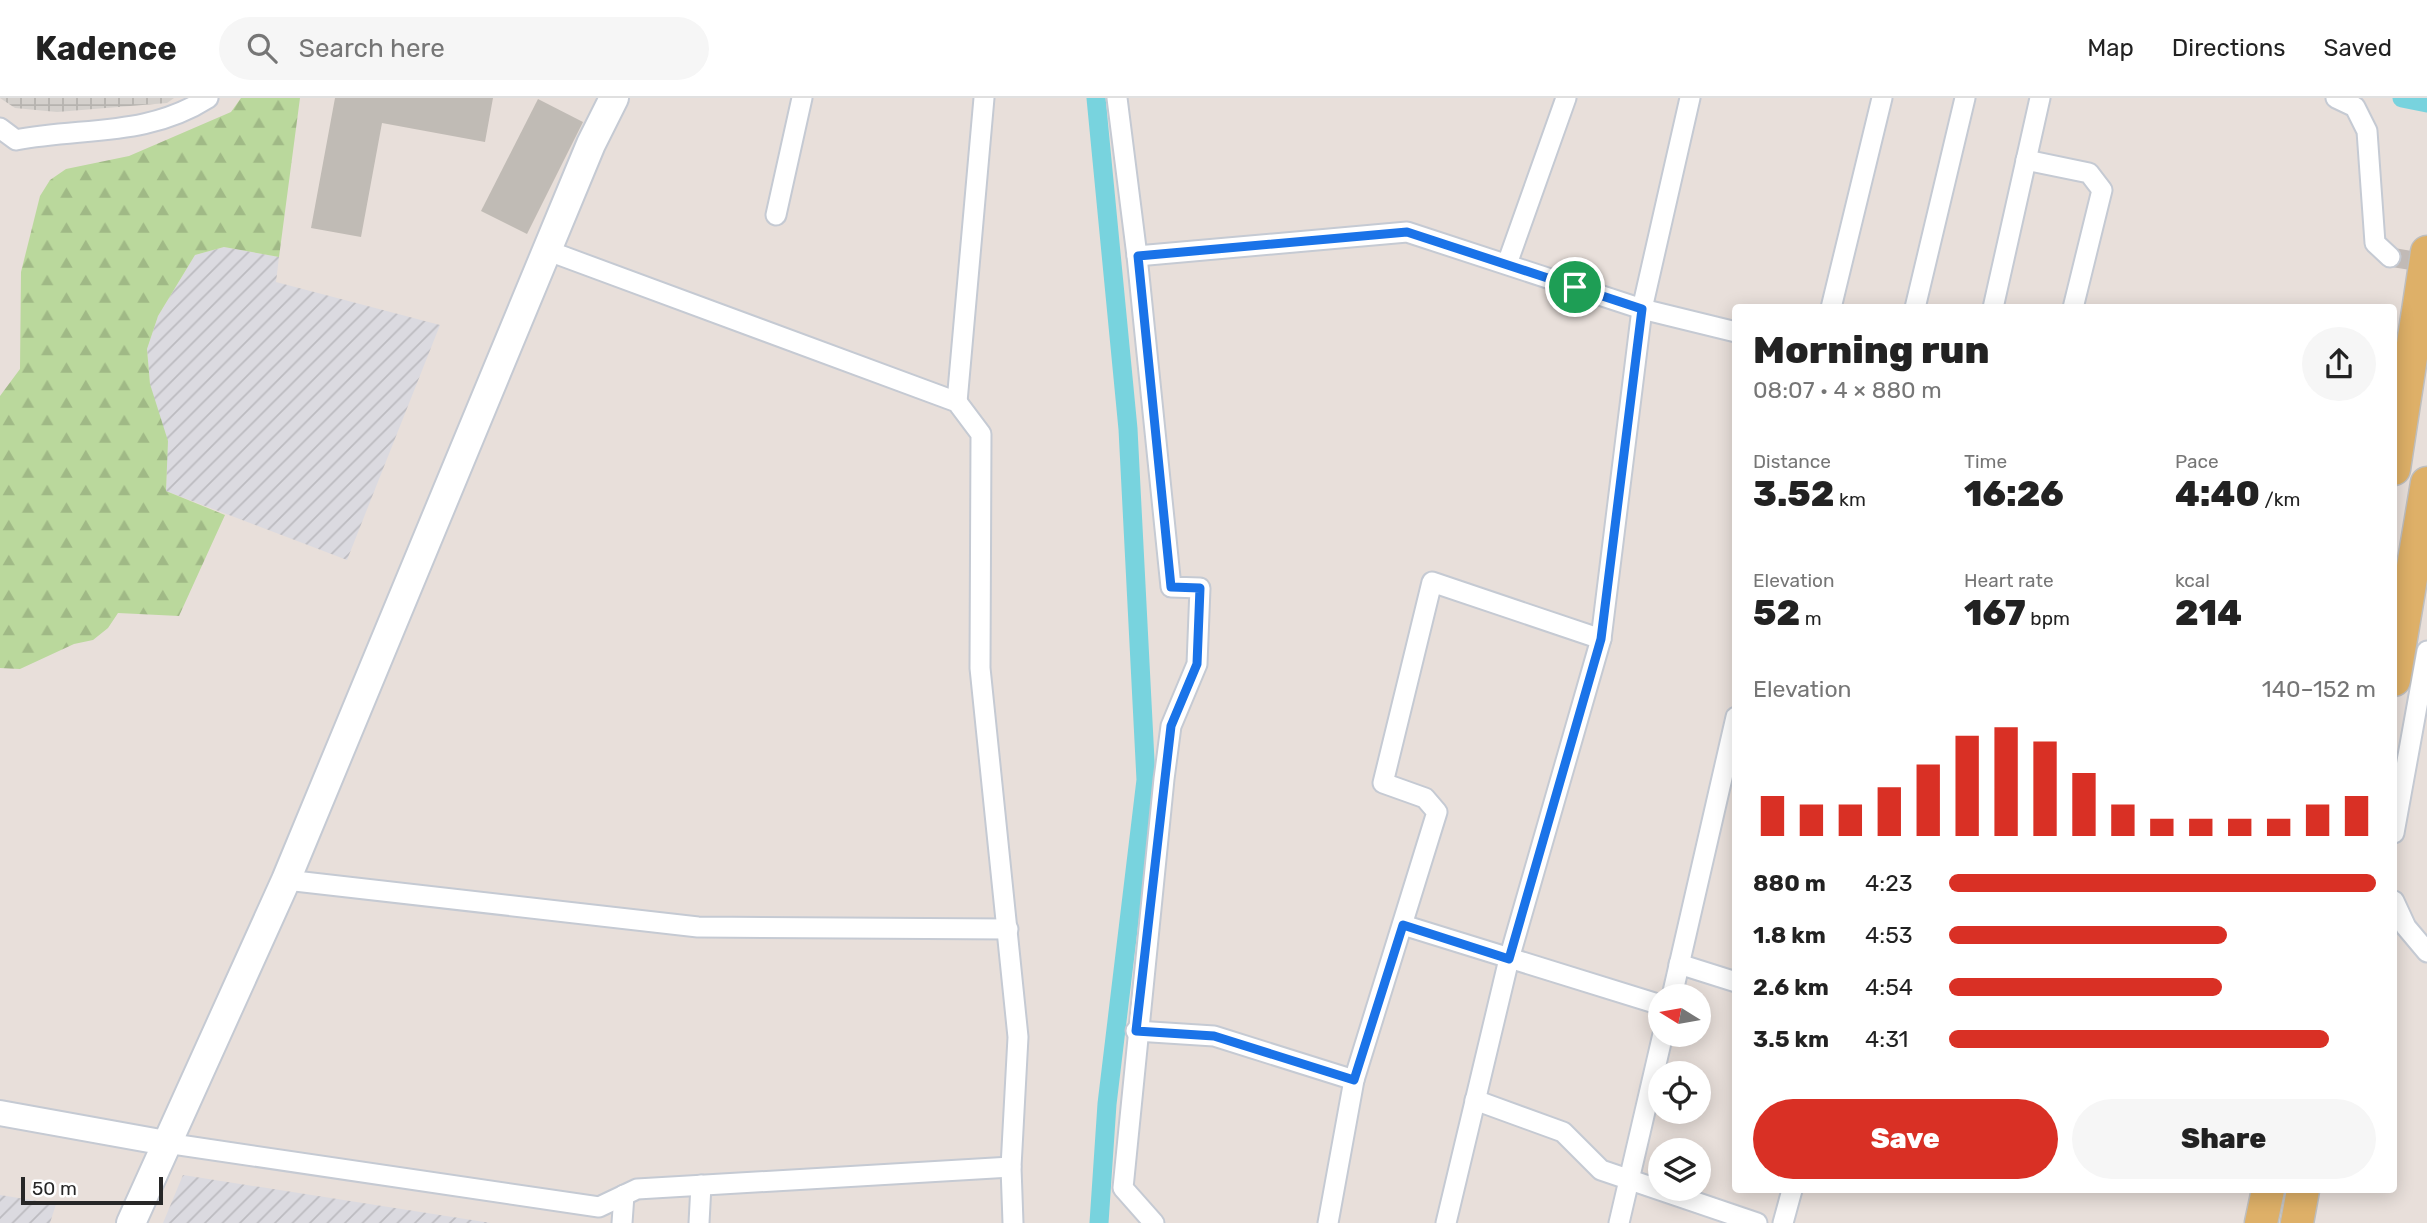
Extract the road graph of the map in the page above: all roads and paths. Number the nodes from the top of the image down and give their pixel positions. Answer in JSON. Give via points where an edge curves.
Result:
{"nodes":[{"id":1,"x":208,"y":98,"type":"edge"},
{"id":2,"x":614,"y":98,"type":"edge"},
{"id":3,"x":802,"y":98,"type":"edge"},
{"id":4,"x":984,"y":98,"type":"edge"},
{"id":5,"x":1117,"y":98,"type":"edge"},
{"id":6,"x":1566,"y":98,"type":"edge"},
{"id":7,"x":1690,"y":98,"type":"edge"},
{"id":8,"x":1882,"y":98,"type":"edge"},
{"id":9,"x":1965,"y":98,"type":"edge"},
{"id":10,"x":2040,"y":98,"type":"edge"},
{"id":11,"x":2336,"y":98,"type":"edge"},
{"id":12,"x":0,"y":128,"type":"edge"},
{"id":13,"x":2026,"y":160,"type":"junction"},
{"id":14,"x":776,"y":215,"type":"dead end"},
{"id":15,"x":546,"y":250,"type":"junction"},
{"id":16,"x":2427,"y":252,"type":"edge"},
{"id":17,"x":1138,"y":256,"type":"junction"},
{"id":18,"x":2390,"y":257,"type":"dead end"},
{"id":19,"x":1507,"y":264,"type":"junction"},
{"id":20,"x":1832,"y":304,"type":"edge"},
{"id":21,"x":1916,"y":304,"type":"edge"},
{"id":22,"x":1994,"y":304,"type":"edge"},
{"id":23,"x":2074,"y":304,"type":"edge"},
{"id":24,"x":1642,"y":309,"type":"junction"},
{"id":25,"x":1732,"y":331,"type":"edge"},
{"id":26,"x":957,"y":402,"type":"junction"},
{"id":27,"x":2397,"y":449,"type":"edge"},
{"id":28,"x":2427,"y":483,"type":"edge"},
{"id":29,"x":1601,"y":639,"type":"junction"},
{"id":30,"x":2427,"y":651,"type":"edge"},
{"id":31,"x":2397,"y":663,"type":"edge"},
{"id":32,"x":1732,"y":734,"type":"edge"},
{"id":33,"x":2397,"y":816,"type":"edge"},
{"id":34,"x":286,"y":880,"type":"junction"},
{"id":35,"x":2397,"y":908,"type":"edge"},
{"id":36,"x":1403,"y":925,"type":"junction"},
{"id":37,"x":1008,"y":929,"type":"junction"},
{"id":38,"x":2427,"y":952,"type":"edge"},
{"id":39,"x":1509,"y":959,"type":"junction"},
{"id":40,"x":1679,"y":964,"type":"junction"},
{"id":41,"x":1732,"y":981,"type":"edge"},
{"id":42,"x":1675,"y":984,"type":"edge"},
{"id":43,"x":1648,"y":1001,"type":"edge"},
{"id":44,"x":1136,"y":1031,"type":"junction"},
{"id":45,"x":1660,"y":1047,"type":"edge"},
{"id":46,"x":1354,"y":1080,"type":"junction"},
{"id":47,"x":1475,"y":1100,"type":"junction"},
{"id":48,"x":0,"y":1113,"type":"edge"},
{"id":49,"x":166,"y":1143,"type":"junction"},
{"id":50,"x":1011,"y":1167,"type":"junction"},
{"id":51,"x":1630,"y":1178,"type":"junction"},
{"id":52,"x":701,"y":1185,"type":"junction"},
{"id":53,"x":1790,"y":1193,"type":"edge"},
{"id":54,"x":2266,"y":1193,"type":"edge"},
{"id":55,"x":2302,"y":1193,"type":"edge"},
{"id":56,"x":624,"y":1195,"type":"junction"},
{"id":57,"x":131,"y":1223,"type":"edge"},
{"id":58,"x":622,"y":1223,"type":"edge"},
{"id":59,"x":699,"y":1223,"type":"edge"},
{"id":60,"x":1013,"y":1223,"type":"edge"},
{"id":61,"x":1154,"y":1223,"type":"edge"},
{"id":62,"x":1328,"y":1223,"type":"edge"},
{"id":63,"x":1446,"y":1223,"type":"edge"},
{"id":64,"x":1619,"y":1223,"type":"edge"},
{"id":65,"x":1757,"y":1223,"type":"edge"},
{"id":66,"x":1783,"y":1223,"type":"edge"},
{"id":67,"x":2261,"y":1223,"type":"edge"},
{"id":68,"x":2297,"y":1223,"type":"edge"}],
"edges":[{"from":1,"to":12,"type":"street","via":[[153,123],[110,132],[55,133],[16,140]]},
{"from":2,"to":15,"type":"main road"},
{"from":3,"to":14,"type":"street"},
{"from":4,"to":26,"type":"street"},
{"from":5,"to":17,"type":"street"},
{"from":6,"to":19,"type":"street"},
{"from":7,"to":24,"type":"street"},
{"from":8,"to":20,"type":"street"},
{"from":9,"to":21,"type":"street"},
{"from":10,"to":13,"type":"street"},
{"from":11,"to":18,"type":"street","via":[[2355,107],[2367,131],[2375,243]]},
{"from":13,"to":22,"type":"street"},
{"from":13,"to":23,"type":"street","via":[[2089,173],[2102,190]]},
{"from":15,"to":26,"type":"street"},
{"from":15,"to":34,"type":"main road"},
{"from":16,"to":27,"type":"main road"},
{"from":17,"to":19,"type":"street","via":[[1407,232]]},
{"from":17,"to":44,"type":"street","via":[[1171,587],[1200,588],[1197,664],[1171,726]]},
{"from":19,"to":24,"type":"street"},
{"from":24,"to":25,"type":"street"},
{"from":24,"to":29,"type":"street"},
{"from":26,"to":37,"type":"street","via":[[981,434],[980,668]]},
{"from":28,"to":31,"type":"main road"},
{"from":29,"to":36,"type":"street","via":[[1432,582],[1383,783],[1425,798],[1437,812]]},
{"from":29,"to":39,"type":"street"},
{"from":30,"to":33,"type":"street"},
{"from":32,"to":40,"type":"street"},
{"from":34,"to":37,"type":"street","via":[[698,927]]},
{"from":34,"to":49,"type":"main road"},
{"from":35,"to":38,"type":"street"},
{"from":36,"to":39,"type":"street"},
{"from":36,"to":46,"type":"street"},
{"from":37,"to":50,"type":"street","via":[[1018,1037]]},
{"from":39,"to":43,"type":"street"},
{"from":39,"to":47,"type":"street"},
{"from":40,"to":41,"type":"street"},
{"from":40,"to":42,"type":"street"},
{"from":44,"to":46,"type":"street","via":[[1214,1036]]},
{"from":44,"to":61,"type":"street","via":[[1123,1188]]},
{"from":45,"to":51,"type":"street"},
{"from":46,"to":62,"type":"street"},
{"from":47,"to":51,"type":"street","via":[[1563,1132],[1601,1170]]},
{"from":47,"to":63,"type":"street"},
{"from":48,"to":49,"type":"street"},
{"from":49,"to":56,"type":"street","via":[[599,1207]]},
{"from":49,"to":57,"type":"main road"},
{"from":50,"to":52,"type":"street"},
{"from":50,"to":60,"type":"street"},
{"from":51,"to":64,"type":"street"},
{"from":51,"to":65,"type":"street"},
{"from":52,"to":56,"type":"street","via":[[637,1189]]},
{"from":52,"to":59,"type":"street"},
{"from":53,"to":66,"type":"street"},
{"from":54,"to":67,"type":"main road"},
{"from":55,"to":68,"type":"main road"},
{"from":56,"to":58,"type":"street"}]}
